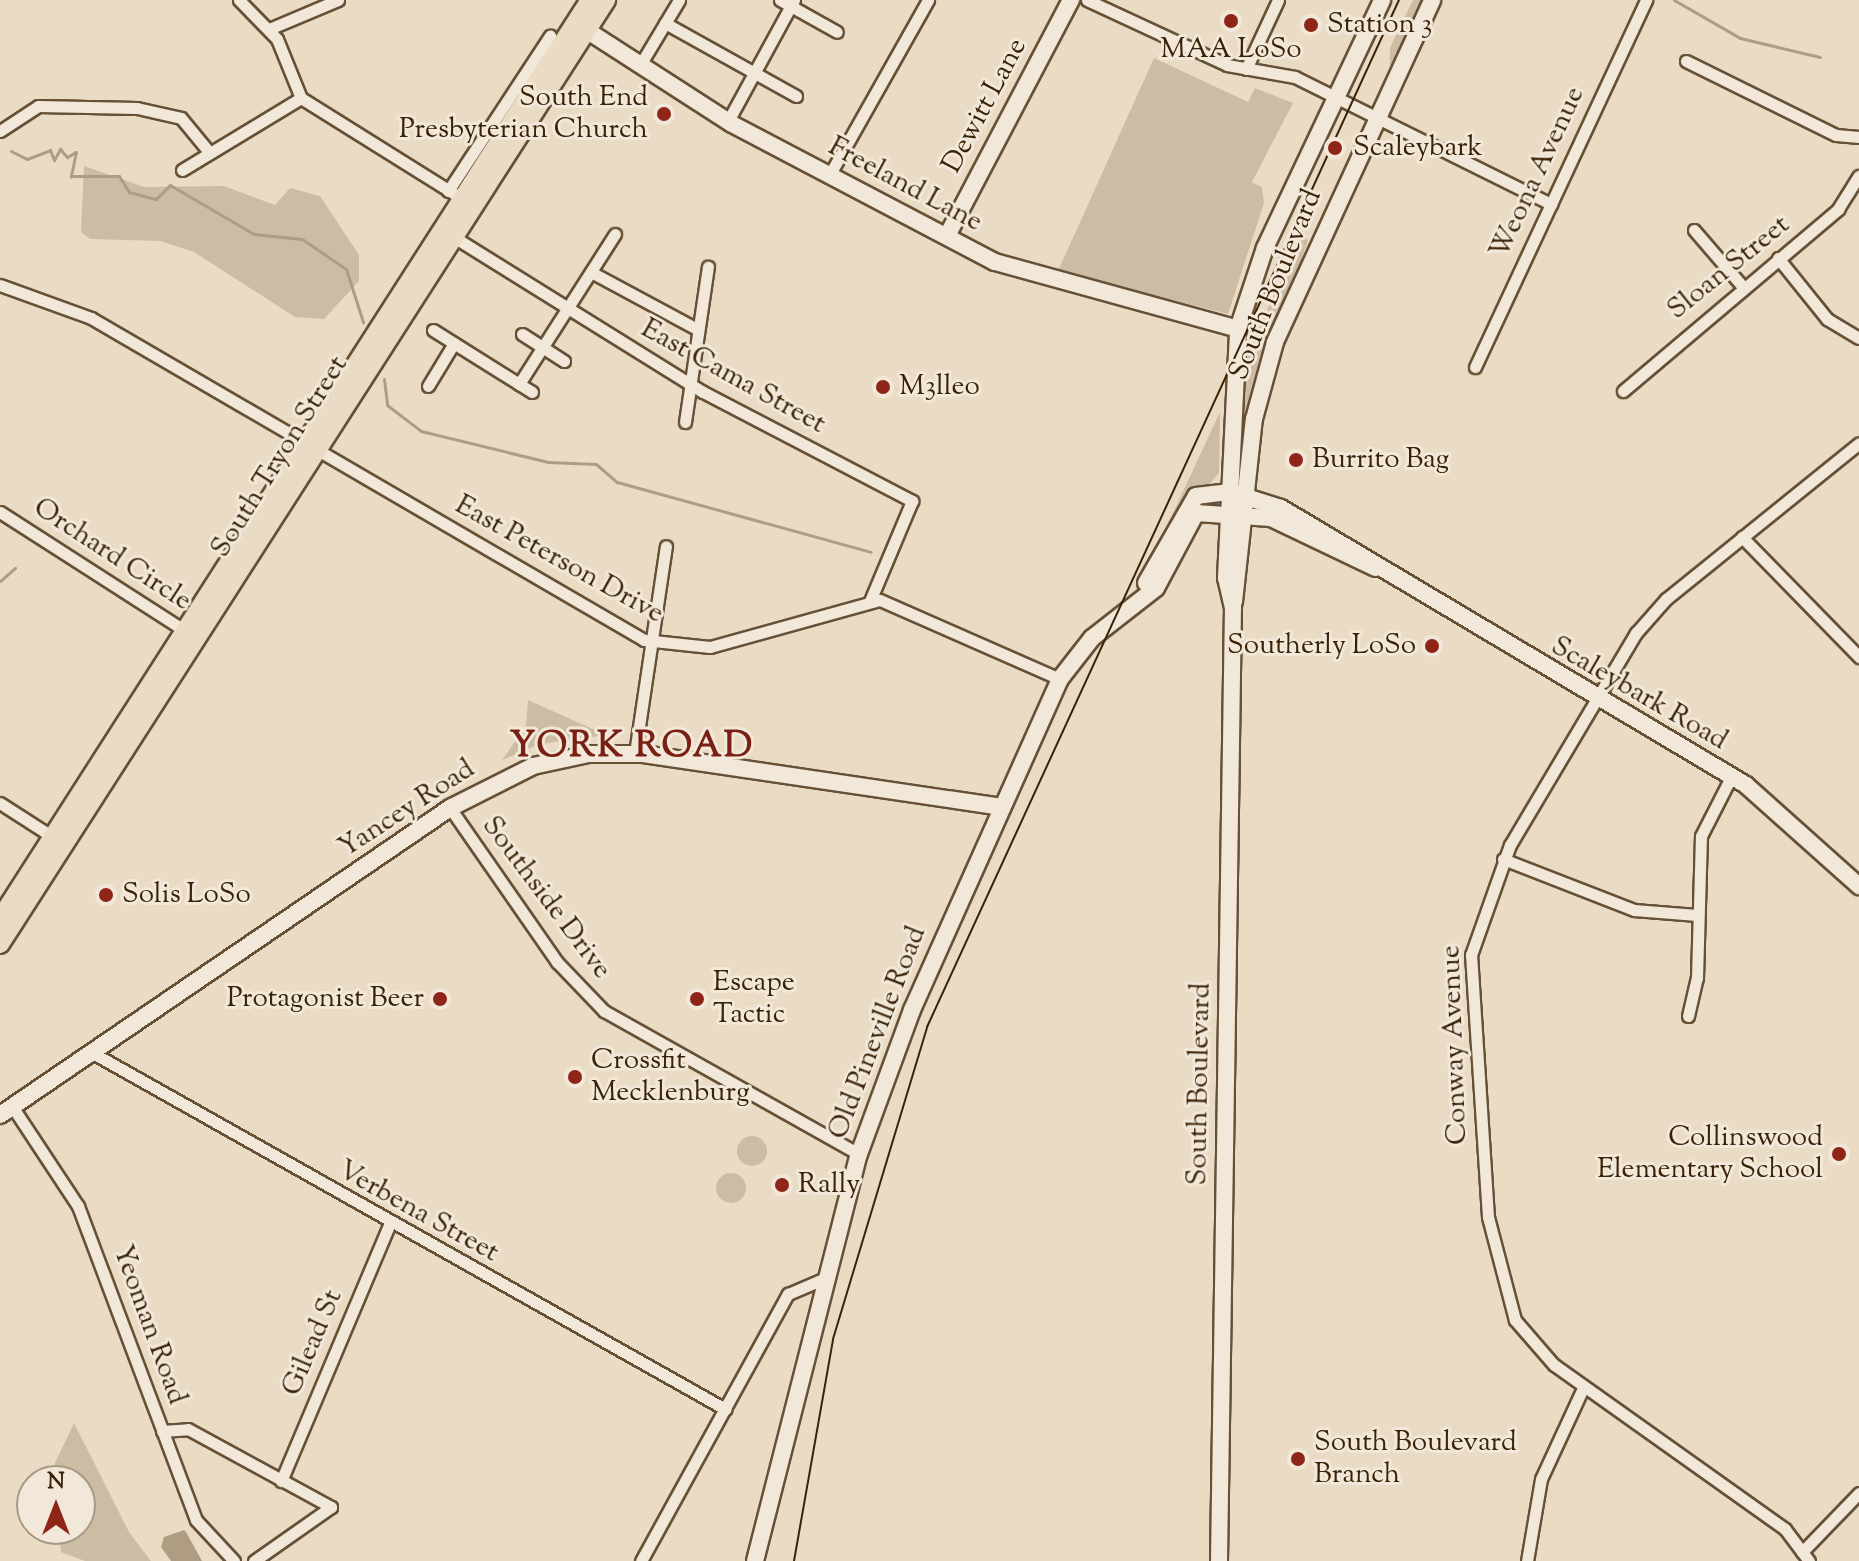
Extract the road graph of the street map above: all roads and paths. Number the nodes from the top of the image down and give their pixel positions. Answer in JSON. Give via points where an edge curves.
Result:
{"nodes":[{"id":1,"x":239,"y":0,"type":"edge"},
{"id":2,"x":338,"y":0,"type":"edge"},
{"id":3,"x":590,"y":0,"type":"edge"},
{"id":4,"x":606,"y":0,"type":"edge"},
{"id":5,"x":679,"y":0,"type":"edge"},
{"id":6,"x":780,"y":0,"type":"edge"},
{"id":7,"x":928,"y":0,"type":"edge"},
{"id":8,"x":1071,"y":0,"type":"edge"},
{"id":9,"x":1087,"y":0,"type":"edge"},
{"id":10,"x":1278,"y":0,"type":"edge"},
{"id":11,"x":1382,"y":0,"type":"edge"},
{"id":12,"x":1432,"y":0,"type":"edge"},
{"id":13,"x":1646,"y":0,"type":"edge"},
{"id":14,"x":793,"y":3,"type":"edge"},
{"id":15,"x":665,"y":23,"type":"junction"},
{"id":16,"x":581,"y":27,"type":"junction"},
{"id":17,"x":269,"y":29,"type":"junction"},
{"id":18,"x":837,"y":32,"type":"dead end"},
{"id":19,"x":550,"y":36,"type":"dead end"},
{"id":20,"x":1686,"y":61,"type":"dead end"},
{"id":21,"x":640,"y":65,"type":"junction"},
{"id":22,"x":1246,"y":69,"type":"junction"},
{"id":23,"x":754,"y":73,"type":"junction"},
{"id":24,"x":796,"y":96,"type":"dead end"},
{"id":25,"x":1335,"y":97,"type":"junction"},
{"id":26,"x":301,"y":98,"type":"junction"},
{"id":27,"x":1375,"y":117,"type":"junction"},
{"id":28,"x":728,"y":121,"type":"junction"},
{"id":29,"x":0,"y":131,"type":"edge"},
{"id":30,"x":1859,"y":137,"type":"edge"},
{"id":31,"x":210,"y":153,"type":"junction"},
{"id":32,"x":182,"y":170,"type":"dead end"},
{"id":33,"x":830,"y":174,"type":"junction"},
{"id":34,"x":1859,"y":176,"type":"edge"},
{"id":35,"x":461,"y":199,"type":"junction"},
{"id":36,"x":1551,"y":204,"type":"junction"},
{"id":37,"x":1694,"y":230,"type":"dead end"},
{"id":38,"x":448,"y":233,"type":"junction"},
{"id":39,"x":615,"y":234,"type":"dead end"},
{"id":40,"x":947,"y":236,"type":"junction"},
{"id":41,"x":1778,"y":258,"type":"junction"},
{"id":42,"x":708,"y":267,"type":"dead end"},
{"id":43,"x":591,"y":272,"type":"junction"},
{"id":44,"x":0,"y":285,"type":"edge"},
{"id":45,"x":1743,"y":287,"type":"junction"},
{"id":46,"x":566,"y":310,"type":"junction"},
{"id":47,"x":697,"y":329,"type":"junction"},
{"id":48,"x":1238,"y":329,"type":"junction"},
{"id":49,"x":433,"y":330,"type":"dead end"},
{"id":50,"x":522,"y":334,"type":"dead end"},
{"id":51,"x":1859,"y":338,"type":"edge"},
{"id":52,"x":454,"y":343,"type":"junction"},
{"id":53,"x":542,"y":347,"type":"junction"},
{"id":54,"x":564,"y":361,"type":"dead end"},
{"id":55,"x":1475,"y":367,"type":"dead end"},
{"id":56,"x":519,"y":384,"type":"junction"},
{"id":57,"x":688,"y":384,"type":"junction"},
{"id":58,"x":428,"y":386,"type":"dead end"},
{"id":59,"x":1623,"y":391,"type":"dead end"},
{"id":60,"x":532,"y":392,"type":"dead end"},
{"id":61,"x":685,"y":422,"type":"dead end"},
{"id":62,"x":1859,"y":443,"type":"edge"},
{"id":63,"x":311,"y":447,"type":"junction"},
{"id":64,"x":1238,"y":493,"type":"junction"},
{"id":65,"x":0,"y":512,"type":"edge"},
{"id":66,"x":1237,"y":513,"type":"junction"},
{"id":67,"x":1742,"y":537,"type":"junction"},
{"id":68,"x":666,"y":546,"type":"dead end"},
{"id":69,"x":1376,"y":568,"type":"junction"},
{"id":70,"x":870,"y":601,"type":"junction"},
{"id":71,"x":191,"y":635,"type":"junction"},
{"id":72,"x":651,"y":642,"type":"junction"},
{"id":73,"x":1859,"y":657,"type":"edge"},
{"id":74,"x":1060,"y":679,"type":"junction"},
{"id":75,"x":1595,"y":699,"type":"junction"},
{"id":76,"x":635,"y":753,"type":"junction"},
{"id":77,"x":1731,"y":777,"type":"junction"},
{"id":78,"x":0,"y":803,"type":"edge"},
{"id":79,"x":1002,"y":807,"type":"junction"},
{"id":80,"x":450,"y":808,"type":"junction"},
{"id":81,"x":53,"y":837,"type":"junction"},
{"id":82,"x":1503,"y":859,"type":"junction"},
{"id":83,"x":1859,"y":886,"type":"edge"},
{"id":84,"x":1697,"y":915,"type":"junction"},
{"id":85,"x":0,"y":919,"type":"edge"},
{"id":86,"x":0,"y":944,"type":"edge"},
{"id":87,"x":1688,"y":1016,"type":"dead end"},
{"id":88,"x":91,"y":1052,"type":"junction"},
{"id":89,"x":6,"y":1110,"type":"edge"},
{"id":90,"x":859,"y":1154,"type":"junction"},
{"id":91,"x":390,"y":1223,"type":"junction"},
{"id":92,"x":823,"y":1279,"type":"junction"},
{"id":93,"x":1584,"y":1386,"type":"junction"},
{"id":94,"x":725,"y":1409,"type":"junction"},
{"id":95,"x":162,"y":1431,"type":"junction"},
{"id":96,"x":281,"y":1481,"type":"junction"},
{"id":97,"x":1859,"y":1493,"type":"edge"},
{"id":98,"x":1806,"y":1556,"type":"edge"},
{"id":99,"x":234,"y":1561,"type":"edge"},
{"id":100,"x":254,"y":1561,"type":"edge"},
{"id":101,"x":641,"y":1561,"type":"edge"},
{"id":102,"x":755,"y":1561,"type":"edge"},
{"id":103,"x":1219,"y":1561,"type":"edge"},
{"id":104,"x":1527,"y":1561,"type":"edge"}],
"edges":[{"from":1,"to":17,"type":"street"},
{"from":2,"to":17,"type":"street"},
{"from":3,"to":16,"type":"main road","name":"South Tryon Street"},
{"from":4,"to":16,"type":"main road","name":"South Tryon Street"},
{"from":5,"to":15,"type":"street"},
{"from":6,"to":14,"type":"street"},
{"from":7,"to":33,"type":"street"},
{"from":8,"to":40,"type":"street","name":"Dewitt Lane"},
{"from":9,"to":22,"type":"street"},
{"from":10,"to":22,"type":"street"},
{"from":11,"to":25,"type":"street","name":"South Boulevard"},
{"from":12,"to":27,"type":"street","name":"South Boulevard"},
{"from":13,"to":36,"type":"street","name":"Weona Avenue"},
{"from":14,"to":18,"type":"street"},
{"from":14,"to":23,"type":"street"},
{"from":15,"to":21,"type":"street"},
{"from":15,"to":23,"type":"street"},
{"from":16,"to":21,"type":"street","name":"Freeland Lane"},
{"from":16,"to":35,"type":"main road","name":"South Tryon Street"},
{"from":17,"to":26,"type":"street"},
{"from":19,"to":35,"type":"street"},
{"from":20,"to":30,"type":"street","via":[[1836,135]]},
{"from":21,"to":28,"type":"street","name":"Freeland Lane"},
{"from":22,"to":25,"type":"street","via":[[1287,75]]},
{"from":23,"to":24,"type":"street"},
{"from":23,"to":28,"type":"street"},
{"from":25,"to":27,"type":"street"},
{"from":25,"to":48,"type":"street","name":"South Boulevard","via":[[1265,248]]},
{"from":26,"to":31,"type":"street"},
{"from":26,"to":35,"type":"street"},
{"from":27,"to":36,"type":"street"},
{"from":27,"to":64,"type":"street","name":"South Boulevard","via":[[1275,342]]},
{"from":28,"to":33,"type":"street","name":"Freeland Lane"},
{"from":29,"to":31,"type":"street","via":[[38,106],[137,108],[181,118]]},
{"from":31,"to":32,"type":"street"},
{"from":33,"to":40,"type":"street","name":"Freeland Lane"},
{"from":34,"to":41,"type":"street","name":"Sloan Street","via":[[1838,209]]},
{"from":35,"to":38,"type":"main road","name":"South Tryon Street"},
{"from":36,"to":55,"type":"street","name":"Weona Avenue"},
{"from":37,"to":45,"type":"street"},
{"from":38,"to":46,"type":"street","name":"East Cama Street"},
{"from":38,"to":63,"type":"main road","name":"South Tryon Street"},
{"from":39,"to":43,"type":"street"},
{"from":40,"to":48,"type":"street","name":"Freeland Lane","via":[[1028,275]]},
{"from":41,"to":45,"type":"street","name":"Sloan Street"},
{"from":41,"to":51,"type":"street","via":[[1827,319]]},
{"from":42,"to":47,"type":"street"},
{"from":43,"to":46,"type":"street"},
{"from":43,"to":47,"type":"street"},
{"from":44,"to":63,"type":"street","name":"East Peterson Drive","via":[[91,318]]},
{"from":45,"to":59,"type":"street","name":"Sloan Street"},
{"from":46,"to":53,"type":"street"},
{"from":46,"to":57,"type":"street","name":"East Cama Street"},
{"from":47,"to":57,"type":"street"},
{"from":48,"to":64,"type":"street","name":"South Boulevard"},
{"from":49,"to":52,"type":"street"},
{"from":50,"to":53,"type":"street"},
{"from":52,"to":56,"type":"street"},
{"from":52,"to":58,"type":"street"},
{"from":53,"to":54,"type":"street"},
{"from":53,"to":56,"type":"street"},
{"from":56,"to":60,"type":"street"},
{"from":57,"to":61,"type":"street"},
{"from":57,"to":70,"type":"street","name":"East Cama Street","via":[[912,501]]},
{"from":62,"to":67,"type":"street","name":"Conway Avenue"},
{"from":63,"to":71,"type":"main road","name":"South Tryon Street"},
{"from":63,"to":72,"type":"street","name":"East Peterson Drive"},
{"from":64,"to":66,"type":"street","name":"South Boulevard"},
{"from":64,"to":69,"type":"street","name":"Scaleybark Road","via":[[1355,547]]},
{"from":64,"to":74,"type":"street","name":"Old Pineville Road","via":[[1196,496],[1186,506],[1150,579],[1075,645]]},
{"from":65,"to":71,"type":"street","name":"Orchard Circle"},
{"from":66,"to":69,"type":"street","name":"Scaleybark Road","via":[[1271,518]]},
{"from":66,"to":74,"type":"street","name":"Old Pineville Road","via":[[1189,519],[1156,588],[1092,638]]},
{"from":66,"to":103,"type":"street","name":"South Boulevard"},
{"from":67,"to":73,"type":"street"},
{"from":67,"to":75,"type":"street","name":"Conway Avenue","via":[[1650,615]]},
{"from":68,"to":72,"type":"street"},
{"from":69,"to":75,"type":"street","name":"Scaleybark Road"},
{"from":70,"to":72,"type":"street","name":"East Peterson Drive","via":[[728,644]]},
{"from":70,"to":74,"type":"street","name":"East Peterson Drive","via":[[909,608]]},
{"from":71,"to":81,"type":"main road","name":"South Tryon Street"},
{"from":71,"to":86,"type":"main road","name":"South Tryon Street"},
{"from":72,"to":76,"type":"street"},
{"from":74,"to":79,"type":"street","name":"Old Pineville Road"},
{"from":75,"to":77,"type":"street","name":"Scaleybark Road"},
{"from":75,"to":82,"type":"street","name":"Conway Avenue"},
{"from":76,"to":79,"type":"street","name":"Yancey Road"},
{"from":76,"to":80,"type":"street","name":"Yancey Road","via":[[533,766]]},
{"from":77,"to":83,"type":"street","name":"Scaleybark Road","via":[[1794,822]]},
{"from":77,"to":84,"type":"street","via":[[1701,836]]},
{"from":78,"to":81,"type":"street"},
{"from":79,"to":90,"type":"street","name":"Old Pineville Road"},
{"from":80,"to":88,"type":"street","name":"Yancey Road"},
{"from":80,"to":90,"type":"street","name":"Southside Drive","via":[[557,962],[604,1011]]},
{"from":81,"to":85,"type":"main road","name":"South Tryon Street"},
{"from":82,"to":84,"type":"street","via":[[1634,910]]},
{"from":82,"to":93,"type":"street","name":"Conway Avenue","via":[[1471,955],[1488,1217],[1515,1320],[1538,1350]]},
{"from":84,"to":87,"type":"street"},
{"from":88,"to":89,"type":"street","name":"Yancey Road"},
{"from":88,"to":91,"type":"street","name":"Verbena Street"},
{"from":89,"to":95,"type":"street","name":"Yeoman Road","via":[[78,1206]]},
{"from":90,"to":92,"type":"street","name":"Old Pineville Road"},
{"from":91,"to":94,"type":"street","name":"Verbena Street"},
{"from":91,"to":96,"type":"street","name":"Gilead St"},
{"from":92,"to":94,"type":"street","via":[[792,1288]]},
{"from":92,"to":102,"type":"street","name":"Old Pineville Road"},
{"from":93,"to":98,"type":"street","name":"Conway Avenue","via":[[1767,1518]]},
{"from":93,"to":104,"type":"street","via":[[1541,1479]]},
{"from":94,"to":101,"type":"street"},
{"from":95,"to":96,"type":"street","via":[[188,1429]]},
{"from":95,"to":99,"type":"street","name":"Yeoman Road","via":[[196,1520]]},
{"from":96,"to":100,"type":"street","via":[[331,1507]]},
{"from":97,"to":98,"type":"street"}]}
